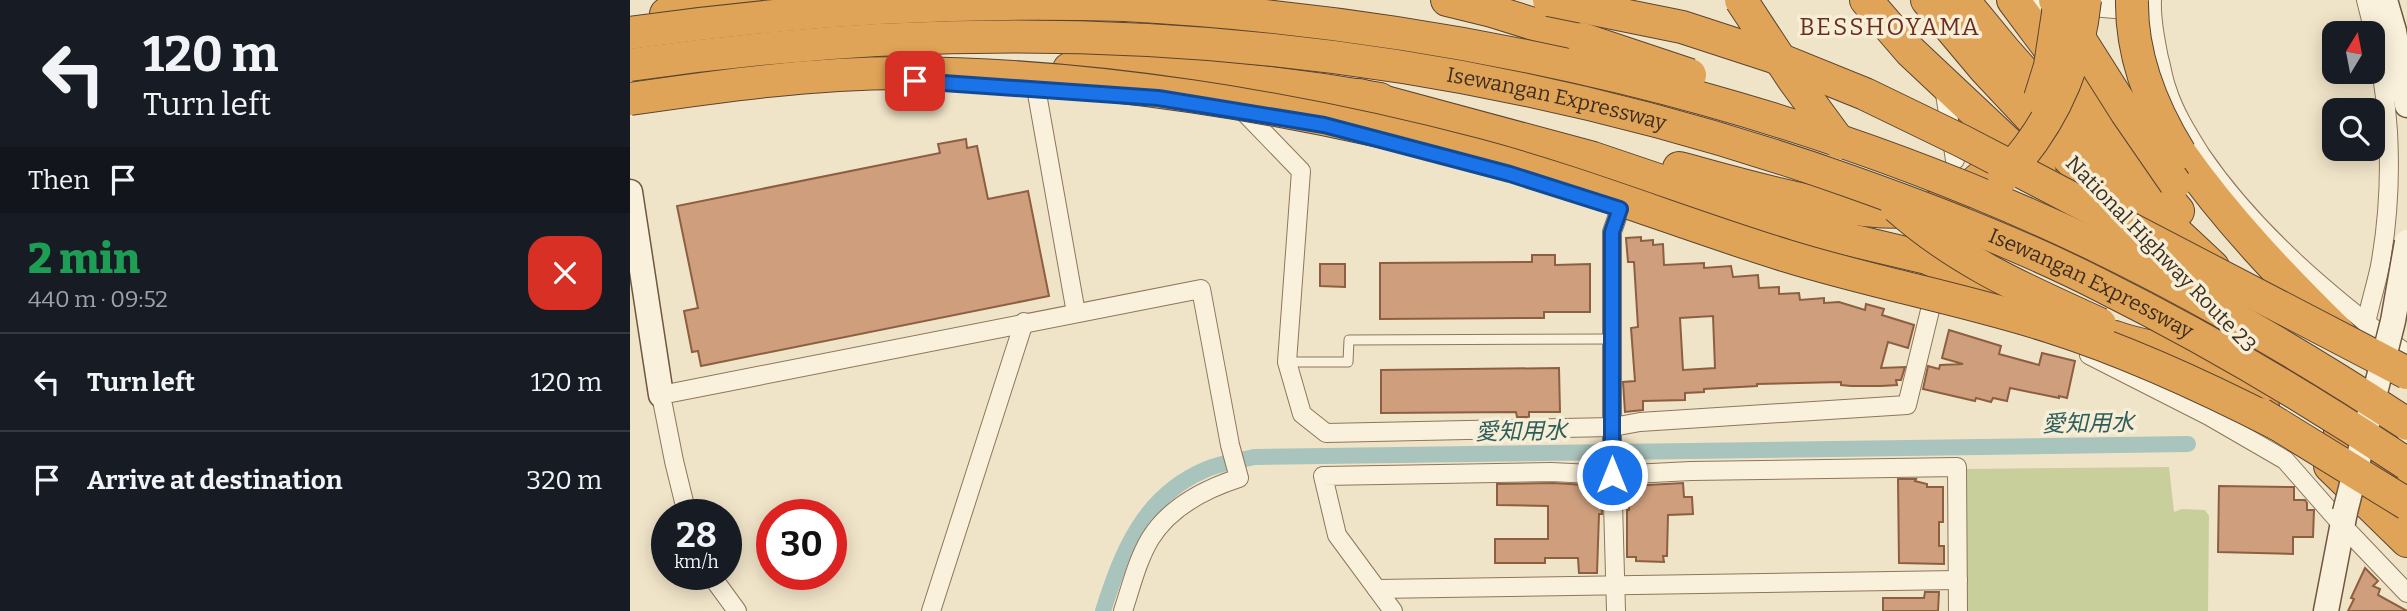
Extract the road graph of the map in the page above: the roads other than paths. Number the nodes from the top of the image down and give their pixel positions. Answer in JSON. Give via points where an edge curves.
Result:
{"nodes":[{"id":1,"x":745,"y":0,"type":"edge"},
{"id":2,"x":901,"y":0,"type":"edge"},
{"id":3,"x":1447,"y":0,"type":"edge"},
{"id":4,"x":1549,"y":0,"type":"edge"},
{"id":5,"x":1741,"y":0,"type":"edge"},
{"id":6,"x":1866,"y":0,"type":"edge"},
{"id":7,"x":1927,"y":0,"type":"edge"},
{"id":8,"x":1963,"y":0,"type":"edge"},
{"id":9,"x":2058,"y":0,"type":"edge"},
{"id":10,"x":2085,"y":0,"type":"edge"},
{"id":11,"x":2366,"y":0,"type":"edge"},
{"id":12,"x":2385,"y":0,"type":"edge"},
{"id":13,"x":2014,"y":1,"type":"edge"},
{"id":14,"x":707,"y":4,"type":"edge"},
{"id":15,"x":2145,"y":4,"type":"edge"},
{"id":16,"x":630,"y":19,"type":"edge"},
{"id":17,"x":630,"y":33,"type":"edge"},
{"id":18,"x":795,"y":39,"type":"junction"},
{"id":19,"x":630,"y":65,"type":"edge"},
{"id":20,"x":901,"y":73,"type":"junction"},
{"id":21,"x":630,"y":75,"type":"edge"},
{"id":22,"x":1944,"y":84,"type":"junction"},
{"id":23,"x":1035,"y":88,"type":"junction"},
{"id":24,"x":1359,"y":95,"type":"junction"},
{"id":25,"x":630,"y":99,"type":"edge"},
{"id":26,"x":2407,"y":105,"type":"edge"},
{"id":27,"x":1245,"y":113,"type":"junction"},
{"id":28,"x":1955,"y":160,"type":"dead end"},
{"id":29,"x":1998,"y":172,"type":"junction"},
{"id":30,"x":630,"y":192,"type":"edge"},
{"id":31,"x":1620,"y":209,"type":"junction"},
{"id":32,"x":2029,"y":215,"type":"junction"},
{"id":33,"x":2407,"y":241,"type":"edge"},
{"id":34,"x":2203,"y":302,"type":"junction"},
{"id":35,"x":1932,"y":305,"type":"junction"},
{"id":36,"x":1076,"y":313,"type":"junction"},
{"id":37,"x":1024,"y":322,"type":"junction"},
{"id":38,"x":2366,"y":323,"type":"junction"},
{"id":39,"x":2280,"y":333,"type":"junction"},
{"id":40,"x":1613,"y":339,"type":"junction"},
{"id":41,"x":2407,"y":354,"type":"edge"},
{"id":42,"x":2368,"y":361,"type":"junction"},
{"id":43,"x":2407,"y":361,"type":"edge"},
{"id":44,"x":1287,"y":362,"type":"junction"},
{"id":45,"x":2407,"y":373,"type":"edge"},
{"id":46,"x":2407,"y":387,"type":"edge"},
{"id":47,"x":2407,"y":393,"type":"edge"},
{"id":48,"x":661,"y":394,"type":"junction"},
{"id":49,"x":2407,"y":424,"type":"edge"},
{"id":50,"x":2279,"y":425,"type":"junction"},
{"id":51,"x":1613,"y":427,"type":"junction"},
{"id":52,"x":2407,"y":463,"type":"edge"},
{"id":53,"x":1612,"y":471,"type":"junction"},
{"id":54,"x":2407,"y":496,"type":"edge"},
{"id":55,"x":683,"y":499,"type":"edge"},
{"id":56,"x":2407,"y":504,"type":"edge"},
{"id":57,"x":2344,"y":519,"type":"junction"},
{"id":58,"x":2407,"y":541,"type":"edge"},
{"id":59,"x":1958,"y":580,"type":"junction"},
{"id":60,"x":2404,"y":583,"type":"edge"},
{"id":61,"x":1615,"y":586,"type":"junction"},
{"id":62,"x":1377,"y":589,"type":"junction"},
{"id":63,"x":722,"y":590,"type":"edge"},
{"id":64,"x":737,"y":611,"type":"edge"},
{"id":65,"x":931,"y":611,"type":"edge"},
{"id":66,"x":1123,"y":611,"type":"edge"},
{"id":67,"x":1393,"y":611,"type":"edge"},
{"id":68,"x":1616,"y":611,"type":"edge"},
{"id":69,"x":1958,"y":611,"type":"edge"},
{"id":70,"x":2326,"y":611,"type":"edge"}],
"edges":[{"from":1,"to":14,"type":"highway"},
{"from":2,"to":18,"type":"highway"},
{"from":3,"to":32,"type":"highway","bridge":true,"via":[[1571,36],[1861,136],[1936,165]]},
{"from":4,"to":45,"type":"highway","bridge":true,"via":[[1703,33],[1865,94]]},
{"from":5,"to":50,"type":"highway","bridge":true,"via":[[1864,174],[1918,226],[1972,263],[2153,349]]},
{"from":6,"to":22,"type":"highway"},
{"from":7,"to":34,"type":"highway","name":"National Highway Route 23","via":[[1984,68]]},
{"from":8,"to":39,"type":"highway","name":"National Highway Route 23","via":[[2119,179]]},
{"from":9,"to":29,"type":"highway","bridge":true,"via":[[2050,66],[2036,108]]},
{"from":9,"to":42,"type":"highway","bridge":true,"via":[[2150,149],[2201,216],[2250,265]]},
{"from":10,"to":29,"type":"highway","bridge":true,"via":[[2074,60],[2059,100],[2035,139]]},
{"from":11,"to":38,"type":"street","via":[[2377,41],[2389,149],[2387,213]]},
{"from":12,"to":26,"type":"street"},
{"from":13,"to":15,"type":"street"},
{"from":13,"to":39,"type":"highway","via":[[2107,126]]},
{"from":14,"to":16,"type":"highway"},
{"from":15,"to":38,"type":"street","via":[[2167,91],[2220,182],[2269,237]]},
{"from":15,"to":42,"type":"highway","bridge":true,"via":[[2132,27],[2143,76],[2180,153],[2261,253]]},
{"from":17,"to":32,"type":"highway","name":"Isewangan Expressway","bridge":true,"via":[[820,11],[1024,3],[1134,5],[1334,23],[1441,40],[1649,84],[1802,128]]},
{"from":18,"to":21,"type":"highway"},
{"from":18,"to":23,"type":"street","via":[[856,70],[891,80]]},
{"from":19,"to":52,"type":"highway","name":"Isewangan Expressway","bridge":true,"via":[[816,43],[1051,35],[1146,38],[1389,64],[1602,106],[1807,166],[2014,245],[2253,367]]},
{"from":20,"to":24,"type":"highway","bridge":true,"via":[[1014,69],[1167,73]]},
{"from":20,"to":25,"type":"highway","bridge":true,"via":[[753,83]]},
{"from":20,"to":50,"type":"highway","bridge":true,"via":[[1057,81],[1169,94],[1343,124],[1481,156],[1790,257],[2050,326],[2180,376]]},
{"from":22,"to":28,"type":"street"},
{"from":22,"to":34,"type":"highway","via":[[2048,179]]},
{"from":23,"to":27,"type":"street","via":[[1158,98]]},
{"from":23,"to":36,"type":"street"},
{"from":24,"to":29,"type":"highway","via":[[1471,117],[1829,204],[1887,212],[1961,200],[1981,191]]},
{"from":24,"to":58,"type":"highway","via":[[1593,158],[1800,228],[1927,258],[2132,344],[2185,356],[2243,391],[2284,423]]},
{"from":27,"to":31,"type":"street","via":[[1324,125],[1409,146]]},
{"from":27,"to":44,"type":"street","via":[[1301,171]]},
{"from":30,"to":48,"type":"street"},
{"from":31,"to":35,"type":"street","via":[[1720,248]]},
{"from":31,"to":40,"type":"street","via":[[1612,232]]},
{"from":32,"to":49,"type":"highway","name":"Isewangan Expressway","bridge":true,"via":[[2236,318]]},
{"from":33,"to":57,"type":"street","bridge":true,"via":[[2393,321]]},
{"from":34,"to":54,"type":"highway","name":"National Highway Route 23"},
{"from":35,"to":51,"type":"street","via":[[1908,405]]},
{"from":35,"to":57,"type":"street","via":[[2064,343],[2124,371],[2285,460]]},
{"from":36,"to":37,"type":"street"},
{"from":36,"to":66,"type":"street","via":[[1201,289],[1239,478],[1209,488],[1184,505],[1151,538]]},
{"from":37,"to":48,"type":"street"},
{"from":37,"to":65,"type":"street"},
{"from":38,"to":41,"type":"street"},
{"from":39,"to":52,"type":"highway","name":"National Highway Route 23"},
{"from":40,"to":44,"type":"lane","via":[[1349,340],[1348,362]]},
{"from":40,"to":51,"type":"street"},
{"from":42,"to":46,"type":"highway"},
{"from":43,"to":47,"type":"street","via":[[2402,382]]},
{"from":44,"to":51,"type":"street","via":[[1302,414],[1326,433]]},
{"from":48,"to":55,"type":"street"},
{"from":50,"to":56,"type":"highway","bridge":true},
{"from":51,"to":53,"type":"street"},
{"from":53,"to":59,"type":"street","via":[[1956,467]]},
{"from":53,"to":61,"type":"street"},
{"from":53,"to":62,"type":"street","via":[[1323,476],[1337,536]]},
{"from":57,"to":60,"type":"street"},
{"from":57,"to":70,"type":"street"},
{"from":59,"to":61,"type":"street"},
{"from":59,"to":69,"type":"street"},
{"from":61,"to":62,"type":"street"},
{"from":61,"to":68,"type":"street"},
{"from":62,"to":67,"type":"street"},
{"from":63,"to":64,"type":"street"}]}
